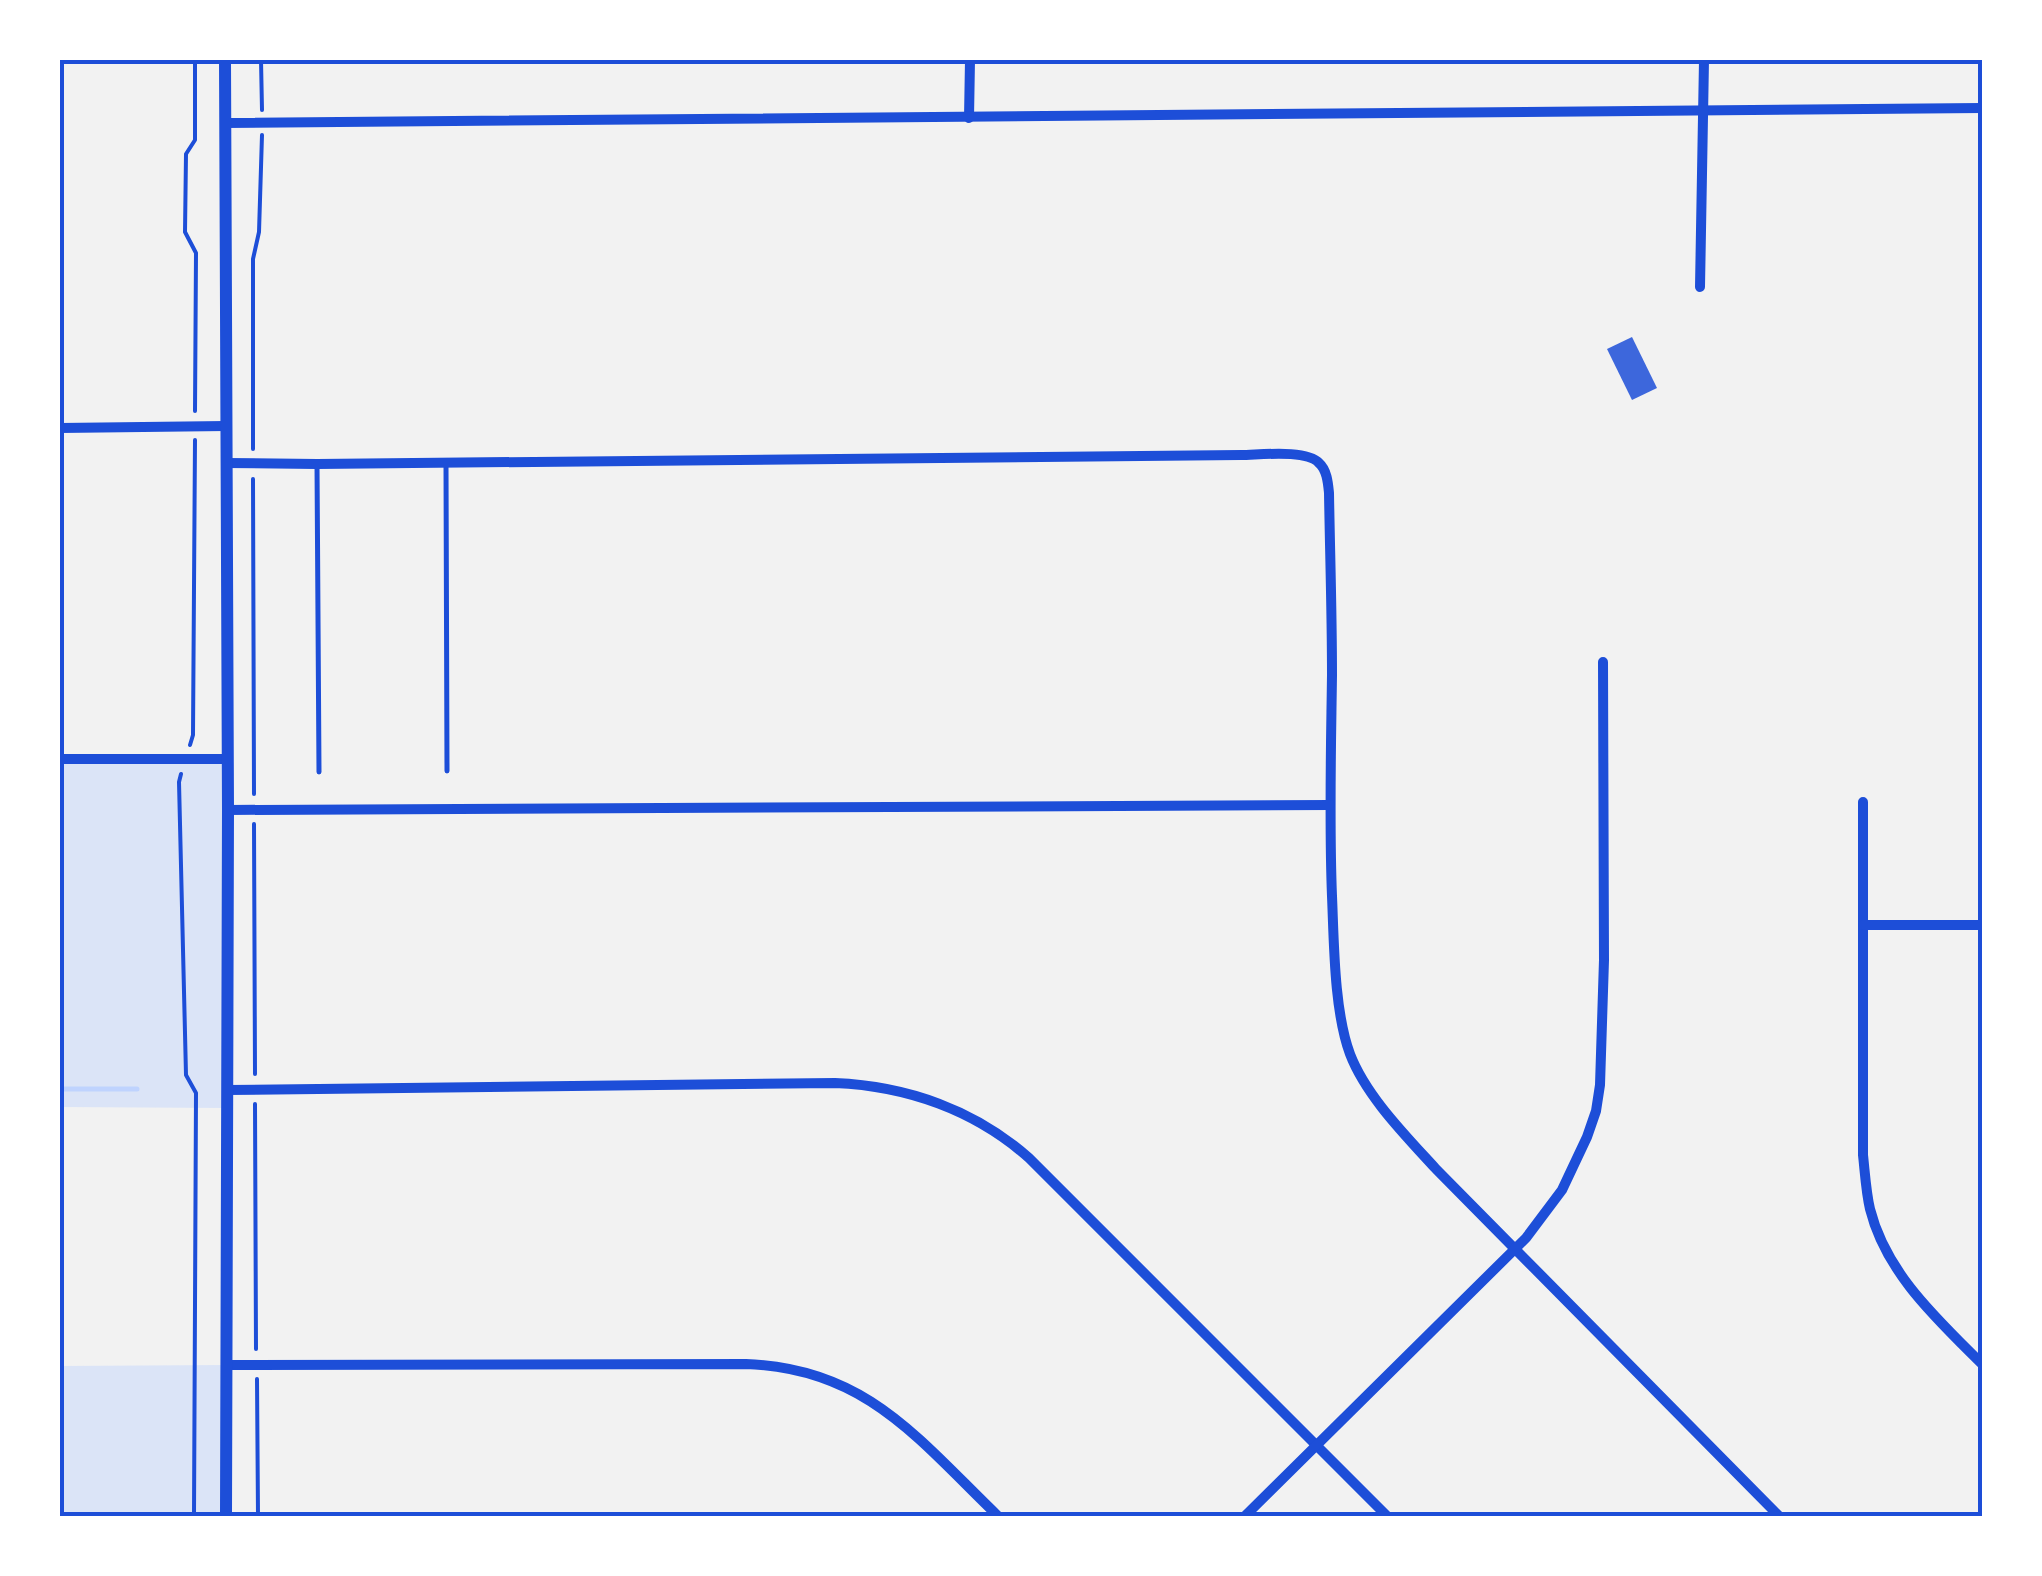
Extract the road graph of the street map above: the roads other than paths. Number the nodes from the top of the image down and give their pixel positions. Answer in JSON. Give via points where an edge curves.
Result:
{"nodes":[{"id":1,"x":225,"y":60,"type":"edge"},
{"id":2,"x":970,"y":60,"type":"edge"},
{"id":3,"x":1704,"y":60,"type":"edge"},
{"id":4,"x":1982,"y":108,"type":"edge"},
{"id":5,"x":1704,"y":110,"type":"junction"},
{"id":6,"x":970,"y":116,"type":"junction"},
{"id":7,"x":225,"y":123,"type":"junction"},
{"id":8,"x":1700,"y":288,"type":"dead end"},
{"id":9,"x":226,"y":426,"type":"junction"},
{"id":10,"x":60,"y":428,"type":"edge"},
{"id":11,"x":446,"y":462,"type":"junction"},
{"id":12,"x":226,"y":463,"type":"junction"},
{"id":13,"x":317,"y":464,"type":"junction"},
{"id":14,"x":1603,"y":662,"type":"dead end"},
{"id":15,"x":60,"y":758,"type":"edge"},
{"id":16,"x":227,"y":759,"type":"junction"},
{"id":17,"x":447,"y":771,"type":"dead end"},
{"id":18,"x":319,"y":772,"type":"dead end"},
{"id":19,"x":1863,"y":802,"type":"dead end"},
{"id":20,"x":1330,"y":805,"type":"junction"},
{"id":21,"x":228,"y":810,"type":"junction"},
{"id":22,"x":1863,"y":925,"type":"junction"},
{"id":23,"x":1982,"y":925,"type":"edge"},
{"id":24,"x":227,"y":1090,"type":"junction"},
{"id":25,"x":1515,"y":1249,"type":"junction"},
{"id":26,"x":1982,"y":1364,"type":"edge"},
{"id":27,"x":226,"y":1365,"type":"junction"},
{"id":28,"x":1317,"y":1445,"type":"junction"},
{"id":29,"x":226,"y":1516,"type":"edge"},
{"id":30,"x":998,"y":1516,"type":"edge"},
{"id":31,"x":1246,"y":1516,"type":"edge"},
{"id":32,"x":1387,"y":1516,"type":"edge"},
{"id":33,"x":1780,"y":1516,"type":"edge"}],
"edges":[{"from":1,"to":7,"type":"street"},
{"from":2,"to":6,"type":"street"},
{"from":3,"to":5,"type":"street"},
{"from":4,"to":5,"type":"street"},
{"from":5,"to":6,"type":"street"},
{"from":5,"to":8,"type":"street"},
{"from":6,"to":7,"type":"street"},
{"from":7,"to":9,"type":"street"},
{"from":9,"to":10,"type":"street"},
{"from":9,"to":12,"type":"street"},
{"from":11,"to":13,"type":"street"},
{"from":11,"to":17,"type":"lane"},
{"from":11,"to":20,"type":"street","via":[[1314,458],[1328,479],[1330,507]]},
{"from":12,"to":13,"type":"street"},
{"from":12,"to":16,"type":"street"},
{"from":13,"to":18,"type":"lane"},
{"from":14,"to":25,"type":"street","via":[[1604,960],[1596,1111],[1562,1190]]},
{"from":15,"to":16,"type":"street"},
{"from":16,"to":21,"type":"street"},
{"from":19,"to":22,"type":"street"},
{"from":20,"to":21,"type":"street"},
{"from":20,"to":25,"type":"street","via":[[1334,955],[1351,1055],[1391,1118]]},
{"from":21,"to":24,"type":"street"},
{"from":22,"to":23,"type":"street"},
{"from":22,"to":26,"type":"street","via":[[1863,1156],[1870,1208],[1902,1279]]},
{"from":24,"to":27,"type":"street"},
{"from":24,"to":28,"type":"street","via":[[836,1083],[916,1094],[1016,1146]]},
{"from":25,"to":28,"type":"street"},
{"from":25,"to":33,"type":"street"},
{"from":27,"to":29,"type":"street"},
{"from":27,"to":30,"type":"street","via":[[728,1364],[800,1370],[856,1391],[887,1412]]},
{"from":28,"to":31,"type":"street"},
{"from":28,"to":32,"type":"street"}]}
